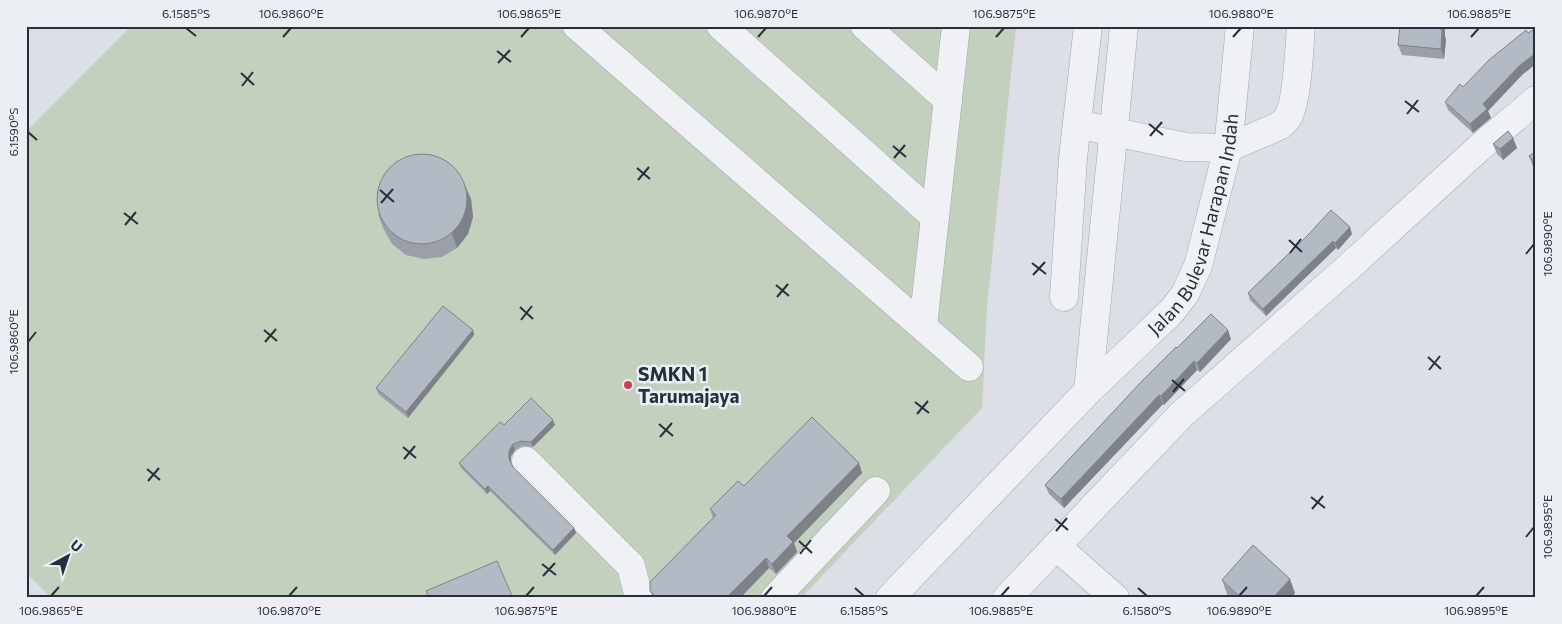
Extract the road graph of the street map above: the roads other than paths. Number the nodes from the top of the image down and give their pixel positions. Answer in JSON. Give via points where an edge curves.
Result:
{"nodes":[{"id":1,"x":577,"y":26,"type":"edge"},
{"id":2,"x":722,"y":26,"type":"edge"},
{"id":3,"x":865,"y":26,"type":"edge"},
{"id":4,"x":956,"y":26,"type":"edge"},
{"id":5,"x":1088,"y":26,"type":"edge"},
{"id":6,"x":1124,"y":26,"type":"edge"},
{"id":7,"x":1240,"y":26,"type":"edge"},
{"id":8,"x":1301,"y":26,"type":"edge"},
{"id":9,"x":948,"y":100,"type":"junction"},
{"id":10,"x":1536,"y":100,"type":"edge"},
{"id":11,"x":1077,"y":124,"type":"junction"},
{"id":12,"x":1114,"y":133,"type":"junction"},
{"id":13,"x":1228,"y":148,"type":"junction"},
{"id":14,"x":935,"y":217,"type":"junction"},
{"id":15,"x":1064,"y":297,"type":"dead end"},
{"id":16,"x":922,"y":326,"type":"junction"},
{"id":17,"x":969,"y":367,"type":"dead end"},
{"id":18,"x":1088,"y":391,"type":"junction"},
{"id":19,"x":526,"y":461,"type":"dead end"},
{"id":20,"x":876,"y":491,"type":"dead end"},
{"id":21,"x":1056,"y":546,"type":"junction"},
{"id":22,"x":638,"y":598,"type":"edge"},
{"id":23,"x":775,"y":598,"type":"edge"},
{"id":24,"x":890,"y":598,"type":"edge"},
{"id":25,"x":1007,"y":598,"type":"edge"},
{"id":26,"x":1115,"y":598,"type":"edge"}],
"edges":[{"from":1,"to":16,"type":"street"},
{"from":2,"to":14,"type":"street"},
{"from":3,"to":9,"type":"street"},
{"from":4,"to":9,"type":"street"},
{"from":5,"to":11,"type":"street"},
{"from":6,"to":12,"type":"street"},
{"from":7,"to":13,"type":"street","name":"Jalan Bulevar Harapan Indah"},
{"from":8,"to":13,"type":"street","via":[[1294,99],[1289,116],[1279,126]]},
{"from":9,"to":14,"type":"street"},
{"from":10,"to":21,"type":"street","via":[[1181,415]]},
{"from":11,"to":12,"type":"street"},
{"from":11,"to":15,"type":"street"},
{"from":12,"to":13,"type":"street","via":[[1186,148]]},
{"from":12,"to":18,"type":"street"},
{"from":13,"to":18,"type":"street","name":"Jalan Bulevar Harapan Indah","via":[[1198,266],[1185,294],[1172,312]]},
{"from":14,"to":16,"type":"street"},
{"from":16,"to":17,"type":"street"},
{"from":18,"to":24,"type":"street","name":"Jalan Bulevar Harapan Indah"},
{"from":19,"to":22,"type":"street","via":[[631,566]]},
{"from":20,"to":23,"type":"street"},
{"from":21,"to":25,"type":"street"},
{"from":21,"to":26,"type":"street"}]}
